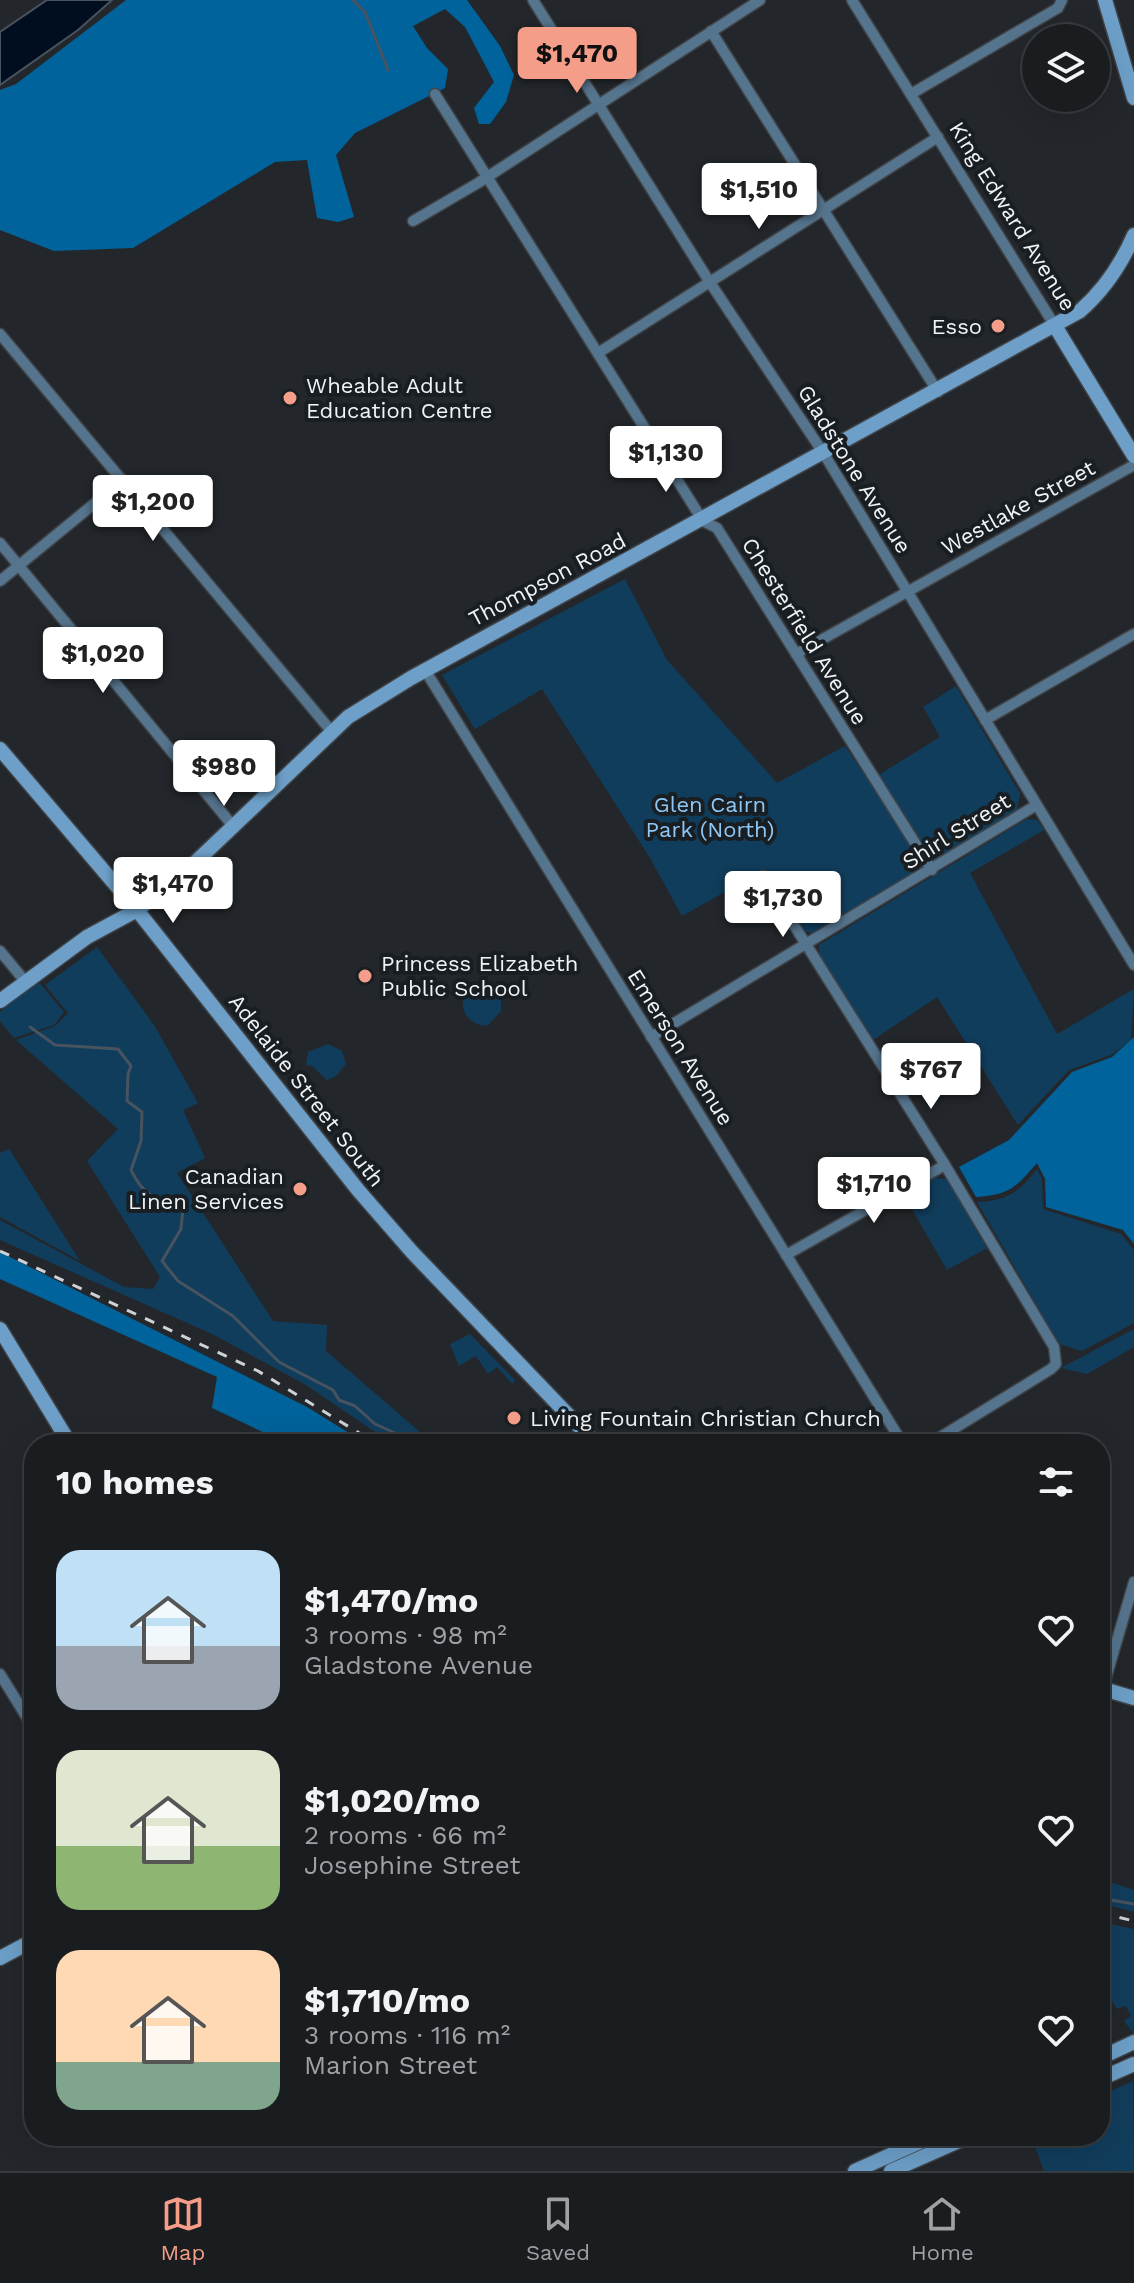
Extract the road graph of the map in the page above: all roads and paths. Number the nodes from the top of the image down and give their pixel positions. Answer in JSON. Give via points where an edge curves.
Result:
{"nodes":[{"id":1,"x":533,"y":0,"type":"edge"},
{"id":2,"x":760,"y":0,"type":"edge"},
{"id":3,"x":852,"y":0,"type":"edge"},
{"id":4,"x":1062,"y":0,"type":"edge"},
{"id":5,"x":1105,"y":0,"type":"edge"},
{"id":6,"x":711,"y":31,"type":"junction"},
{"id":7,"x":435,"y":94,"type":"dead end"},
{"id":8,"x":911,"y":94,"type":"junction"},
{"id":9,"x":1134,"y":98,"type":"edge"},
{"id":10,"x":598,"y":102,"type":"junction"},
{"id":11,"x":938,"y":137,"type":"junction"},
{"id":12,"x":485,"y":175,"type":"junction"},
{"id":13,"x":825,"y":210,"type":"junction"},
{"id":14,"x":413,"y":221,"type":"dead end"},
{"id":15,"x":1134,"y":235,"type":"edge"},
{"id":16,"x":709,"y":281,"type":"junction"},
{"id":17,"x":1055,"y":326,"type":"junction"},
{"id":18,"x":0,"y":334,"type":"edge"},
{"id":19,"x":598,"y":353,"type":"junction"},
{"id":20,"x":938,"y":392,"type":"junction"},
{"id":21,"x":824,"y":454,"type":"junction"},
{"id":22,"x":1134,"y":456,"type":"edge"},
{"id":23,"x":1134,"y":465,"type":"edge"},
{"id":24,"x":123,"y":480,"type":"junction"},
{"id":25,"x":703,"y":521,"type":"junction"},
{"id":26,"x":0,"y":543,"type":"edge"},
{"id":27,"x":18,"y":565,"type":"junction"},
{"id":28,"x":0,"y":581,"type":"edge"},
{"id":29,"x":906,"y":591,"type":"junction"},
{"id":30,"x":1134,"y":634,"type":"edge"},
{"id":31,"x":796,"y":654,"type":"junction"},
{"id":32,"x":425,"y":670,"type":"junction"},
{"id":33,"x":985,"y":720,"type":"junction"},
{"id":34,"x":332,"y":732,"type":"junction"},
{"id":35,"x":0,"y":749,"type":"edge"},
{"id":36,"x":1035,"y":806,"type":"junction"},
{"id":37,"x":233,"y":826,"type":"junction"},
{"id":38,"x":932,"y":870,"type":"junction"},
{"id":39,"x":763,"y":876,"type":"dead end"},
{"id":40,"x":137,"y":910,"type":"junction"},
{"id":41,"x":806,"y":946,"type":"junction"},
{"id":42,"x":0,"y":951,"type":"edge"},
{"id":43,"x":1134,"y":965,"type":"edge"},
{"id":44,"x":24,"y":980,"type":"junction"},
{"id":45,"x":0,"y":1001,"type":"edge"},
{"id":46,"x":651,"y":1037,"type":"junction"},
{"id":47,"x":945,"y":1165,"type":"junction"},
{"id":48,"x":786,"y":1255,"type":"junction"},
{"id":49,"x":0,"y":1329,"type":"edge"},
{"id":50,"x":64,"y":1434,"type":"edge"},
{"id":51,"x":586,"y":1434,"type":"edge"},
{"id":52,"x":897,"y":1434,"type":"edge"},
{"id":53,"x":945,"y":1434,"type":"edge"},
{"id":54,"x":1134,"y":1582,"type":"edge"},
{"id":55,"x":1110,"y":1659,"type":"edge"},
{"id":56,"x":0,"y":1674,"type":"edge"},
{"id":57,"x":1110,"y":1691,"type":"edge"},
{"id":58,"x":1134,"y":1698,"type":"edge"},
{"id":59,"x":24,"y":1713,"type":"edge"},
{"id":60,"x":24,"y":1945,"type":"edge"},
{"id":61,"x":0,"y":1958,"type":"edge"},
{"id":62,"x":1134,"y":2042,"type":"edge"},
{"id":63,"x":1110,"y":2053,"type":"edge"},
{"id":64,"x":1134,"y":2064,"type":"edge"},
{"id":65,"x":1110,"y":2075,"type":"edge"},
{"id":66,"x":911,"y":2146,"type":"edge"},
{"id":67,"x":947,"y":2146,"type":"edge"},
{"id":68,"x":855,"y":2171,"type":"edge"},
{"id":69,"x":891,"y":2171,"type":"edge"}],
"edges":[{"from":1,"to":10,"type":"street","name":"Gladstone Avenue"},
{"from":2,"to":6,"type":"street"},
{"from":3,"to":8,"type":"street","name":"King Edward Avenue"},
{"from":4,"to":8,"type":"street","via":[[1058,8]]},
{"from":5,"to":9,"type":"street"},
{"from":6,"to":10,"type":"street"},
{"from":6,"to":13,"type":"street"},
{"from":7,"to":12,"type":"street","name":"Chesterfield Avenue"},
{"from":8,"to":11,"type":"street","name":"King Edward Avenue"},
{"from":10,"to":12,"type":"street"},
{"from":10,"to":16,"type":"street","name":"Gladstone Avenue"},
{"from":11,"to":13,"type":"street"},
{"from":11,"to":17,"type":"street","name":"King Edward Avenue"},
{"from":12,"to":14,"type":"street"},
{"from":12,"to":19,"type":"street","name":"Chesterfield Avenue"},
{"from":13,"to":16,"type":"street"},
{"from":13,"to":20,"type":"street"},
{"from":15,"to":17,"type":"street","name":"Thompson Road","via":[[1099,294]]},
{"from":16,"to":19,"type":"street"},
{"from":16,"to":21,"type":"street","name":"Gladstone Avenue"},
{"from":17,"to":20,"type":"street","name":"Thompson Road"},
{"from":17,"to":22,"type":"street","name":"King Edward Avenue"},
{"from":18,"to":24,"type":"street"},
{"from":19,"to":25,"type":"street","name":"Chesterfield Avenue"},
{"from":20,"to":21,"type":"street","name":"Thompson Road"},
{"from":21,"to":25,"type":"street","name":"Thompson Road"},
{"from":21,"to":29,"type":"street","name":"Gladstone Avenue"},
{"from":23,"to":29,"type":"street","name":"Westlake Street"},
{"from":24,"to":27,"type":"street"},
{"from":24,"to":34,"type":"street"},
{"from":25,"to":31,"type":"street","name":"Chesterfield Avenue","via":[[717,528]]},
{"from":25,"to":32,"type":"street","name":"Thompson Road"},
{"from":26,"to":27,"type":"street"},
{"from":27,"to":28,"type":"street"},
{"from":27,"to":37,"type":"street"},
{"from":29,"to":31,"type":"street","name":"Westlake Street"},
{"from":29,"to":33,"type":"street","name":"Gladstone Avenue"},
{"from":30,"to":33,"type":"street"},
{"from":31,"to":38,"type":"street","name":"Chesterfield Avenue"},
{"from":32,"to":34,"type":"street","name":"Thompson Road"},
{"from":32,"to":46,"type":"street","name":"Emerson Avenue"},
{"from":33,"to":36,"type":"street","name":"Gladstone Avenue"},
{"from":34,"to":37,"type":"street","name":"Thompson Road"},
{"from":35,"to":40,"type":"street","name":"Adelaide Street South"},
{"from":36,"to":38,"type":"street","name":"Shirl Street"},
{"from":36,"to":43,"type":"street","name":"Gladstone Avenue"},
{"from":37,"to":40,"type":"street","name":"Thompson Road"},
{"from":38,"to":41,"type":"street","name":"Shirl Street"},
{"from":39,"to":41,"type":"street"},
{"from":40,"to":44,"type":"street","name":"Thompson Road"},
{"from":40,"to":51,"type":"street","name":"Adelaide Street South","via":[[358,1190]]},
{"from":41,"to":46,"type":"street","name":"Shirl Street"},
{"from":41,"to":47,"type":"street"},
{"from":42,"to":44,"type":"street"},
{"from":44,"to":45,"type":"street","name":"Thompson Road"},
{"from":46,"to":48,"type":"street","name":"Emerson Avenue"},
{"from":47,"to":48,"type":"street"},
{"from":47,"to":53,"type":"street","via":[[1054,1347],[1056,1364]]},
{"from":48,"to":52,"type":"street","name":"Emerson Avenue"},
{"from":49,"to":50,"type":"street"},
{"from":54,"to":55,"type":"street"},
{"from":56,"to":59,"type":"street"},
{"from":57,"to":58,"type":"street"},
{"from":60,"to":61,"type":"street"},
{"from":62,"to":63,"type":"street"},
{"from":64,"to":65,"type":"street"},
{"from":66,"to":68,"type":"street"},
{"from":67,"to":69,"type":"street"}]}
